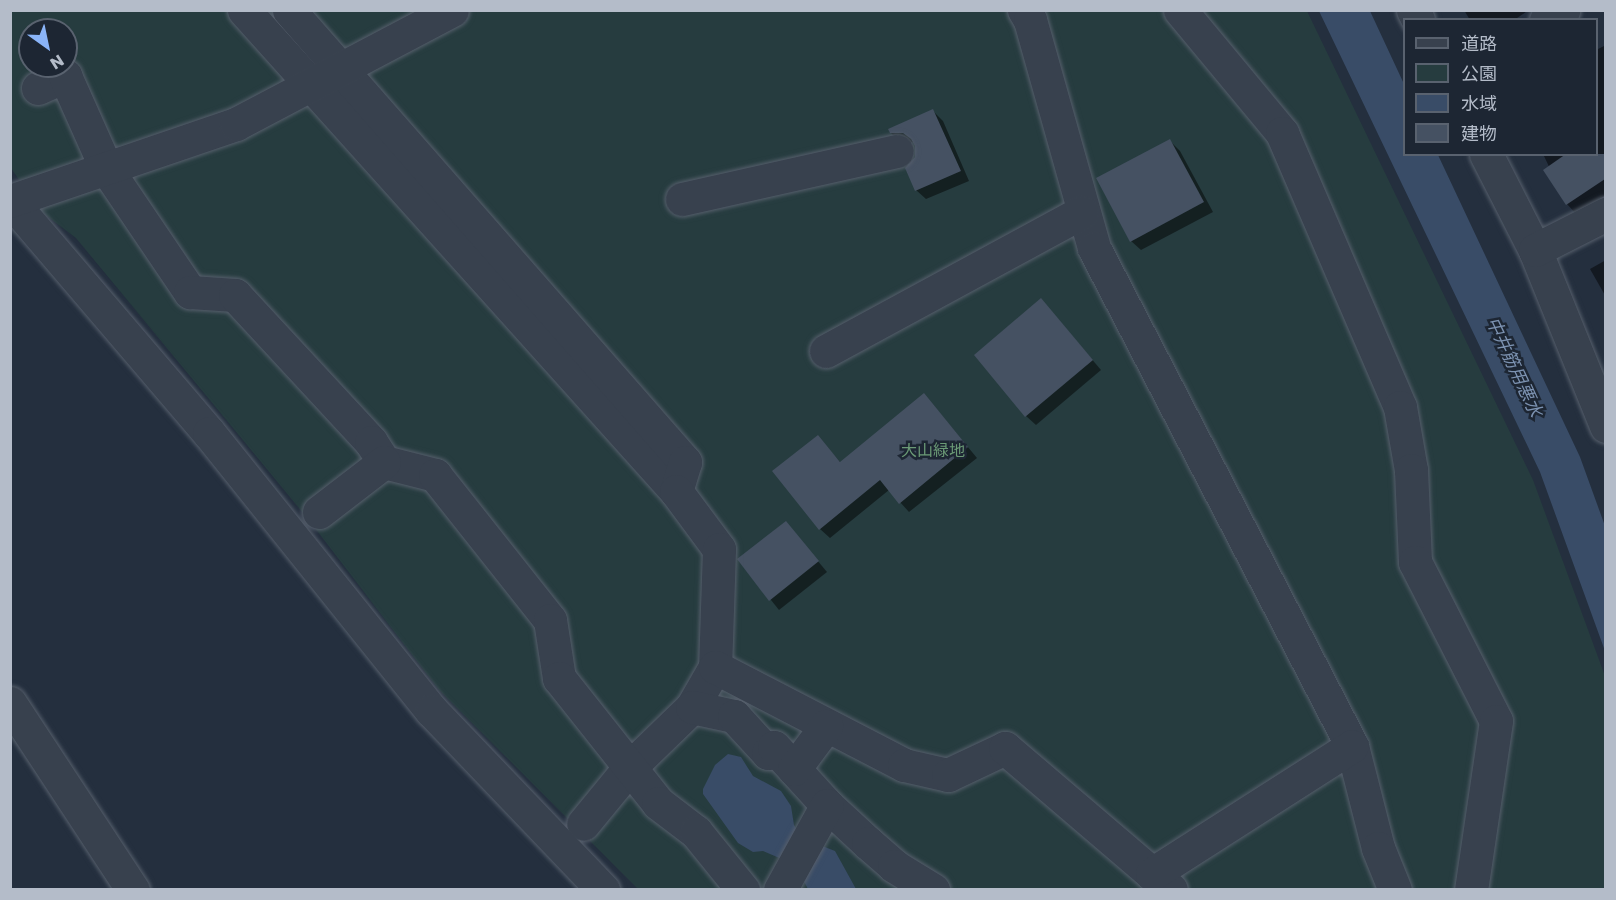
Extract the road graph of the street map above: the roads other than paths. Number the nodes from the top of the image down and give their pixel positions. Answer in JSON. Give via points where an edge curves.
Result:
{"nodes":[{"id":1,"x":244,"y":10,"type":"edge"},
{"id":2,"x":289,"y":10,"type":"edge"},
{"id":3,"x":452,"y":10,"type":"edge"},
{"id":4,"x":1024,"y":10,"type":"edge"},
{"id":5,"x":1180,"y":10,"type":"edge"},
{"id":6,"x":1563,"y":10,"type":"edge"},
{"id":7,"x":1549,"y":18,"type":"edge"},
{"id":8,"x":342,"y":67,"type":"junction"},
{"id":9,"x":310,"y":84,"type":"junction"},
{"id":10,"x":38,"y":88,"type":"dead end"},
{"id":11,"x":897,"y":151,"type":"dead end"},
{"id":12,"x":1487,"y":156,"type":"edge"},
{"id":13,"x":106,"y":168,"type":"junction"},
{"id":14,"x":682,"y":199,"type":"dead end"},
{"id":15,"x":11,"y":200,"type":"edge"},
{"id":16,"x":1082,"y":212,"type":"junction"},
{"id":17,"x":1605,"y":214,"type":"edge"},
{"id":18,"x":1535,"y":250,"type":"junction"},
{"id":19,"x":826,"y":351,"type":"dead end"},
{"id":20,"x":1605,"y":426,"type":"edge"},
{"id":21,"x":384,"y":462,"type":"junction"},
{"id":22,"x":676,"y":491,"type":"junction"},
{"id":23,"x":319,"y":512,"type":"dead end"},
{"id":24,"x":715,"y":667,"type":"junction"},
{"id":25,"x":10,"y":703,"type":"edge"},
{"id":26,"x":692,"y":707,"type":"junction"},
{"id":27,"x":826,"y":726,"type":"junction"},
{"id":28,"x":1352,"y":746,"type":"junction"},
{"id":29,"x":781,"y":761,"type":"junction"},
{"id":30,"x":629,"y":768,"type":"junction"},
{"id":31,"x":820,"y":817,"type":"junction"},
{"id":32,"x":583,"y":825,"type":"dead end"},
{"id":33,"x":1161,"y":882,"type":"edge"},
{"id":34,"x":783,"y":884,"type":"edge"},
{"id":35,"x":1395,"y":889,"type":"edge"},
{"id":36,"x":133,"y":890,"type":"edge"},
{"id":37,"x":603,"y":890,"type":"edge"},
{"id":38,"x":743,"y":890,"type":"edge"},
{"id":39,"x":933,"y":890,"type":"edge"},
{"id":40,"x":1472,"y":890,"type":"edge"}],
"edges":[{"from":1,"to":9,"type":"street"},
{"from":2,"to":8,"type":"street"},
{"from":3,"to":8,"type":"street"},
{"from":4,"to":16,"type":"street","via":[[1030,20]]},
{"from":5,"to":40,"type":"street","via":[[1282,133],[1400,407],[1411,470],[1414,562],[1496,721]]},
{"from":6,"to":7,"type":"street"},
{"from":8,"to":9,"type":"street"},
{"from":8,"to":22,"type":"street","via":[[685,462]]},
{"from":9,"to":13,"type":"street","via":[[236,124]]},
{"from":9,"to":22,"type":"street"},
{"from":10,"to":13,"type":"street","via":[[65,76]]},
{"from":11,"to":14,"type":"street"},
{"from":12,"to":18,"type":"street"},
{"from":13,"to":15,"type":"street"},
{"from":13,"to":21,"type":"street","via":[[190,292],[235,295]]},
{"from":15,"to":37,"type":"street","via":[[209,433],[432,711]]},
{"from":16,"to":19,"type":"street"},
{"from":16,"to":28,"type":"street","via":[[1094,248]]},
{"from":17,"to":18,"type":"street"},
{"from":18,"to":20,"type":"street"},
{"from":21,"to":23,"type":"street"},
{"from":21,"to":30,"type":"street","via":[[435,476],[442,484],[550,620],[559,678]]},
{"from":22,"to":24,"type":"street","via":[[719,549]]},
{"from":24,"to":26,"type":"street"},
{"from":24,"to":27,"type":"street"},
{"from":25,"to":36,"type":"street"},
{"from":26,"to":29,"type":"street","via":[[734,716]]},
{"from":26,"to":30,"type":"street"},
{"from":27,"to":29,"type":"street"},
{"from":27,"to":33,"type":"street","via":[[904,765],[948,775],[1005,748]]},
{"from":28,"to":33,"type":"street"},
{"from":28,"to":35,"type":"street","via":[[1378,849]]},
{"from":29,"to":31,"type":"street"},
{"from":30,"to":32,"type":"street"},
{"from":30,"to":38,"type":"street","via":[[657,803],[696,832]]},
{"from":31,"to":34,"type":"street"},
{"from":31,"to":39,"type":"street"}]}
